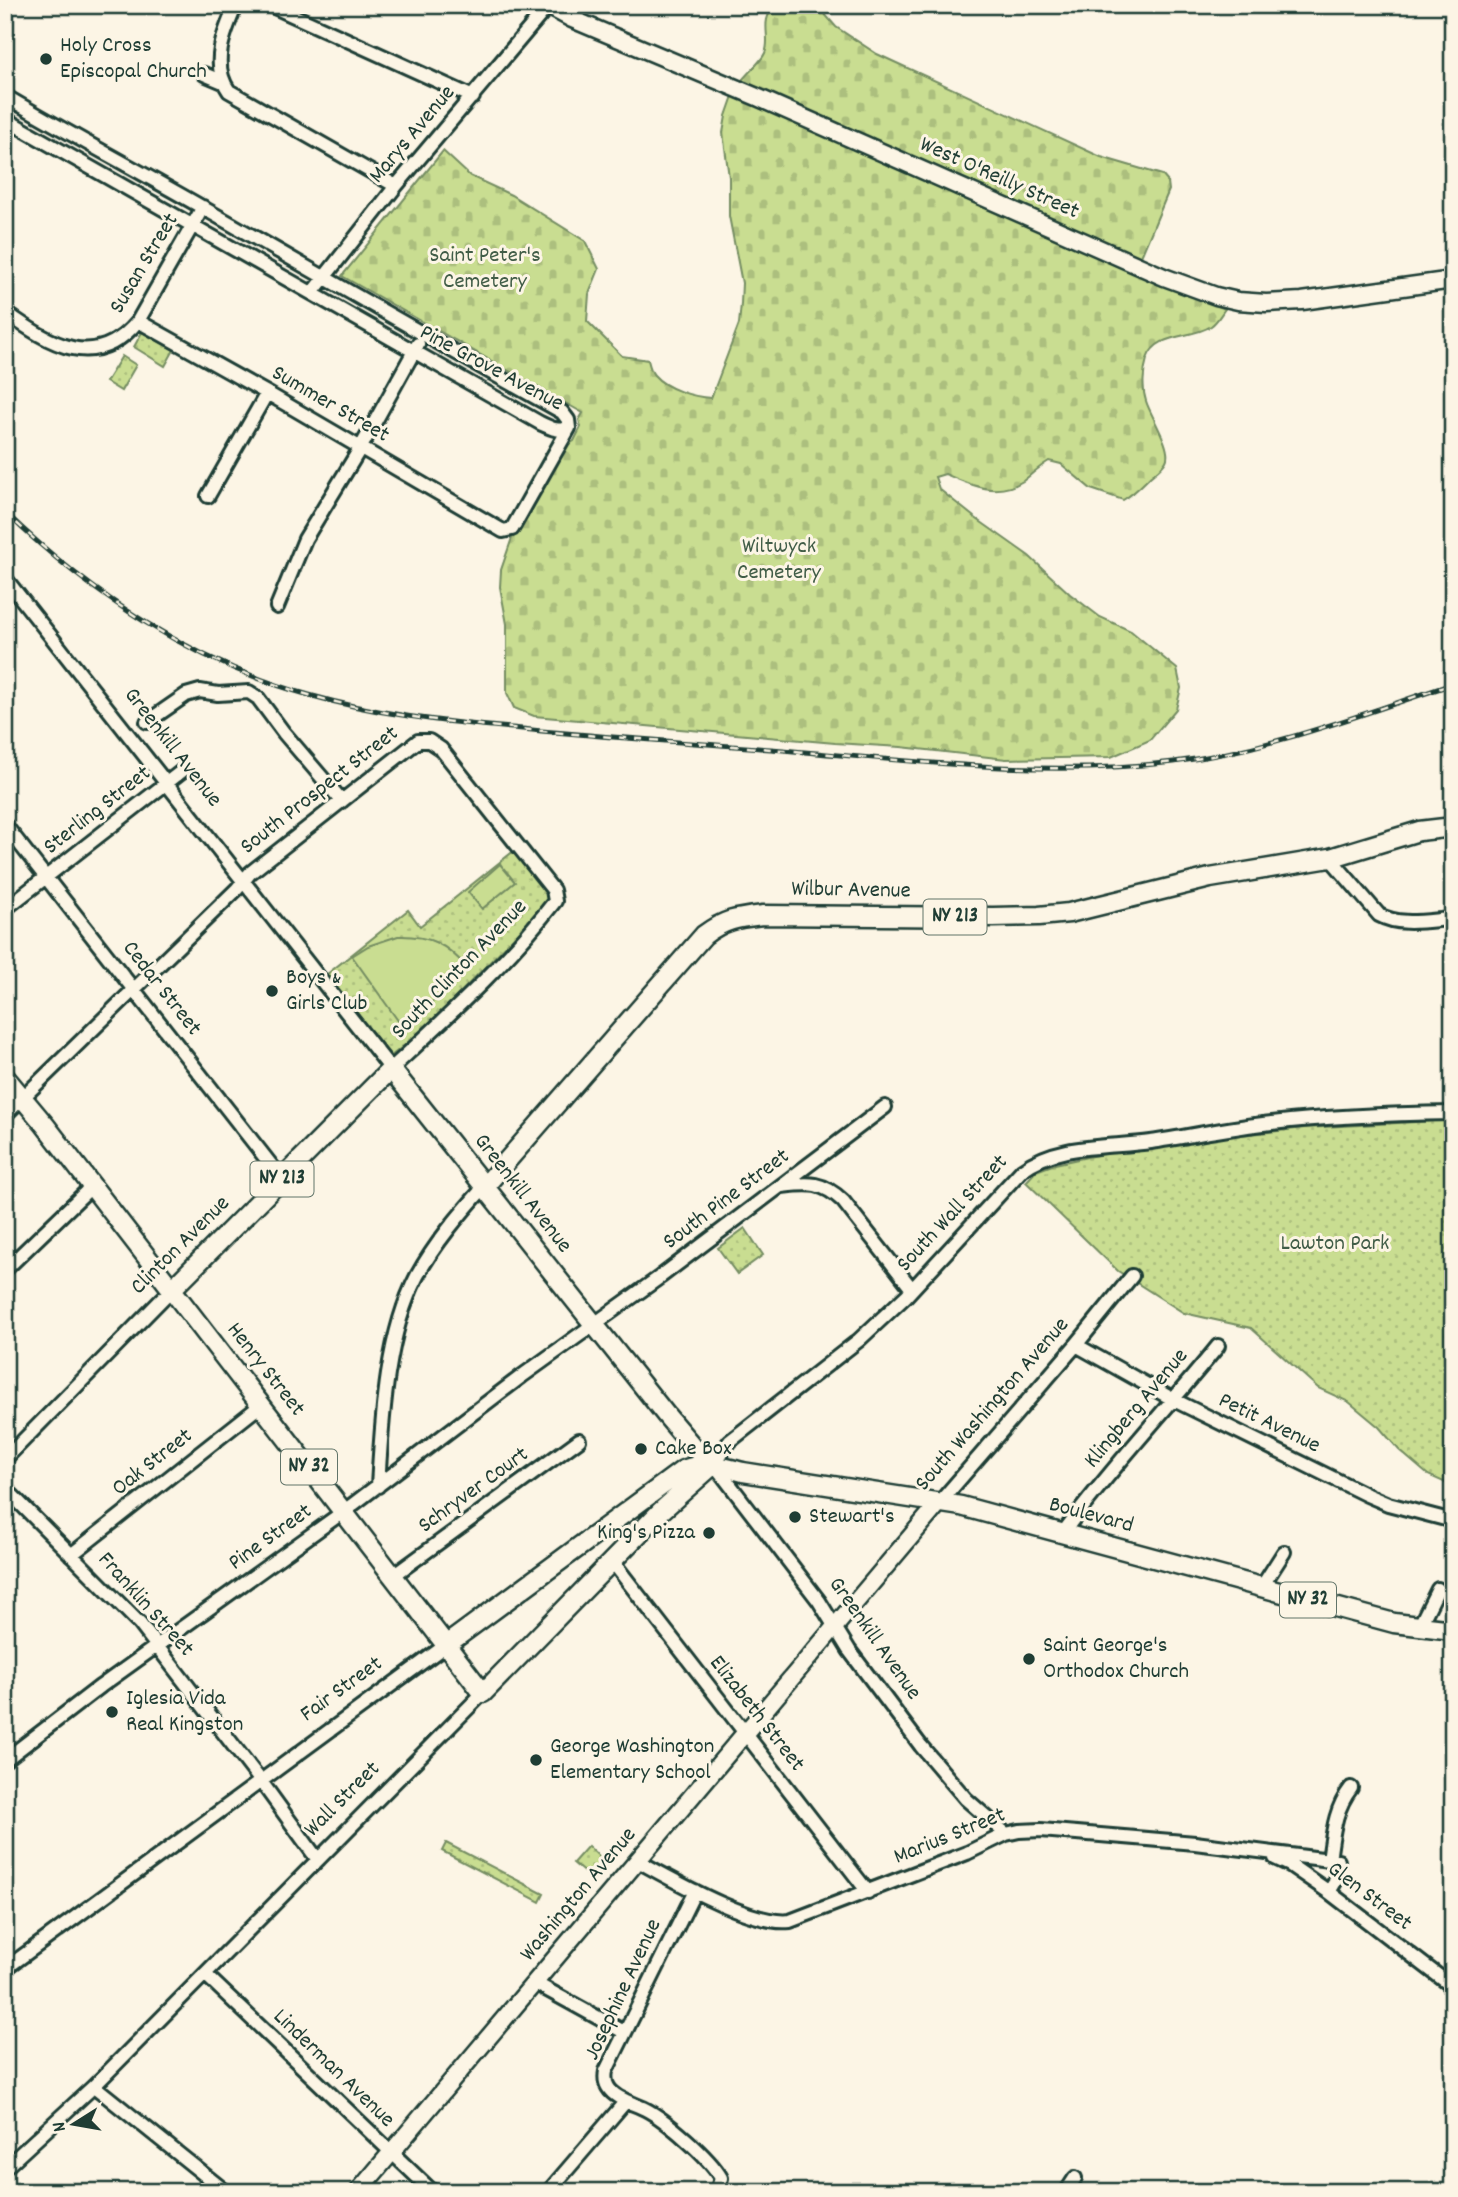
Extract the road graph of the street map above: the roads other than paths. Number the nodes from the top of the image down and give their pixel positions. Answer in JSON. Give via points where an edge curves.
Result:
{"nodes":[{"id":1,"x":236,"y":5,"type":"edge"},
{"id":2,"x":270,"y":5,"type":"edge"},
{"id":3,"x":548,"y":6,"type":"edge"},
{"id":4,"x":204,"y":74,"type":"dead end"},
{"id":5,"x":223,"y":82,"type":"junction"},
{"id":6,"x":5,"y":96,"type":"edge"},
{"id":7,"x":473,"y":97,"type":"junction"},
{"id":8,"x":18,"y":104,"type":"junction"},
{"id":9,"x":7,"y":120,"type":"edge"},
{"id":10,"x":116,"y":160,"type":"junction"},
{"id":11,"x":108,"y":178,"type":"junction"},
{"id":12,"x":396,"y":186,"type":"junction"},
{"id":13,"x":203,"y":207,"type":"junction"},
{"id":14,"x":193,"y":226,"type":"junction"},
{"id":15,"x":323,"y":277,"type":"junction"},
{"id":16,"x":1453,"y":280,"type":"edge"},
{"id":17,"x":312,"y":293,"type":"junction"},
{"id":18,"x":5,"y":312,"type":"edge"},
{"id":19,"x":138,"y":321,"type":"junction"},
{"id":20,"x":423,"y":335,"type":"junction"},
{"id":21,"x":414,"y":352,"type":"junction"},
{"id":22,"x":267,"y":393,"type":"junction"},
{"id":23,"x":569,"y":428,"type":"junction"},
{"id":24,"x":361,"y":447,"type":"junction"},
{"id":25,"x":208,"y":496,"type":"dead end"},
{"id":26,"x":5,"y":578,"type":"edge"},
{"id":27,"x":277,"y":607,"type":"dead end"},
{"id":28,"x":147,"y":722,"type":"dead end"},
{"id":29,"x":183,"y":771,"type":"dead end"},
{"id":30,"x":167,"y":783,"type":"junction"},
{"id":31,"x":342,"y":801,"type":"junction"},
{"id":32,"x":5,"y":825,"type":"edge"},
{"id":33,"x":1453,"y":827,"type":"edge"},
{"id":34,"x":1330,"y":858,"type":"junction"},
{"id":35,"x":46,"y":877,"type":"junction"},
{"id":36,"x":244,"y":880,"type":"junction"},
{"id":37,"x":555,"y":898,"type":"joint"},
{"id":38,"x":5,"y":909,"type":"edge"},
{"id":39,"x":1453,"y":919,"type":"edge"},
{"id":40,"x":134,"y":989,"type":"junction"},
{"id":41,"x":391,"y":1069,"type":"junction"},
{"id":42,"x":5,"y":1077,"type":"edge"},
{"id":43,"x":22,"y":1097,"type":"junction"},
{"id":44,"x":885,"y":1107,"type":"dead end"},
{"id":45,"x":1453,"y":1113,"type":"edge"},
{"id":46,"x":5,"y":1115,"type":"edge"},
{"id":47,"x":282,"y":1179,"type":"junction"},
{"id":48,"x":92,"y":1185,"type":"junction"},
{"id":49,"x":485,"y":1186,"type":"junction"},
{"id":50,"x":780,"y":1186,"type":"junction"},
{"id":51,"x":5,"y":1270,"type":"edge"},
{"id":52,"x":1132,"y":1276,"type":"dead end"},
{"id":53,"x":172,"y":1289,"type":"junction"},
{"id":54,"x":912,"y":1289,"type":"junction"},
{"id":55,"x":594,"y":1325,"type":"junction"},
{"id":56,"x":1076,"y":1345,"type":"junction"},
{"id":57,"x":1217,"y":1346,"type":"dead end"},
{"id":58,"x":1174,"y":1401,"type":"junction"},
{"id":59,"x":261,"y":1405,"type":"junction"},
{"id":60,"x":579,"y":1440,"type":"dead end"},
{"id":61,"x":5,"y":1459,"type":"edge"},
{"id":62,"x":714,"y":1464,"type":"junction"},
{"id":63,"x":377,"y":1486,"type":"junction"},
{"id":64,"x":5,"y":1488,"type":"edge"},
{"id":65,"x":940,"y":1502,"type":"junction"},
{"id":66,"x":343,"y":1511,"type":"junction"},
{"id":67,"x":1453,"y":1521,"type":"edge"},
{"id":68,"x":1062,"y":1534,"type":"junction"},
{"id":69,"x":1284,"y":1552,"type":"dead end"},
{"id":70,"x":71,"y":1555,"type":"junction"},
{"id":71,"x":612,"y":1562,"type":"junction"},
{"id":72,"x":393,"y":1576,"type":"junction"},
{"id":73,"x":1261,"y":1588,"type":"junction"},
{"id":74,"x":1438,"y":1589,"type":"dead end"},
{"id":75,"x":1419,"y":1627,"type":"junction"},
{"id":76,"x":834,"y":1628,"type":"junction"},
{"id":77,"x":1453,"y":1630,"type":"edge"},
{"id":78,"x":446,"y":1645,"type":"junction"},
{"id":79,"x":158,"y":1646,"type":"junction"},
{"id":80,"x":484,"y":1693,"type":"junction"},
{"id":81,"x":745,"y":1733,"type":"junction"},
{"id":82,"x":5,"y":1760,"type":"edge"},
{"id":83,"x":260,"y":1780,"type":"junction"},
{"id":84,"x":1351,"y":1788,"type":"dead end"},
{"id":85,"x":1006,"y":1834,"type":"junction"},
{"id":86,"x":1255,"y":1851,"type":"junction"},
{"id":87,"x":318,"y":1860,"type":"junction"},
{"id":88,"x":638,"y":1861,"type":"junction"},
{"id":89,"x":1333,"y":1861,"type":"junction"},
{"id":90,"x":695,"y":1891,"type":"junction"},
{"id":91,"x":868,"y":1892,"type":"junction"},
{"id":92,"x":1329,"y":1892,"type":"junction"},
{"id":93,"x":5,"y":1969,"type":"edge"},
{"id":94,"x":205,"y":1974,"type":"junction"},
{"id":95,"x":534,"y":1983,"type":"junction"},
{"id":96,"x":1453,"y":1987,"type":"edge"},
{"id":97,"x":624,"y":2032,"type":"junction"},
{"id":98,"x":94,"y":2086,"type":"junction"},
{"id":99,"x":626,"y":2101,"type":"junction"},
{"id":100,"x":391,"y":2153,"type":"junction"},
{"id":101,"x":5,"y":2168,"type":"edge"},
{"id":102,"x":1075,"y":2178,"type":"dead end"},
{"id":103,"x":717,"y":2191,"type":"edge"},
{"id":104,"x":226,"y":2192,"type":"edge"},
{"id":105,"x":358,"y":2192,"type":"edge"},
{"id":106,"x":433,"y":2192,"type":"edge"},
{"id":107,"x":548,"y":2192,"type":"edge"},
{"id":108,"x":1066,"y":2192,"type":"edge"}],
"edges":[{"from":1,"to":5,"type":"street","via":[[220,55]]},
{"from":2,"to":7,"type":"street"},
{"from":3,"to":7,"type":"street","name":"Marys Avenue"},
{"from":3,"to":16,"type":"street","name":"West O'Reilly Street","via":[[1216,296],[1266,303],[1301,301]]},
{"from":4,"to":5,"type":"street"},
{"from":5,"to":12,"type":"street","via":[[242,99]]},
{"from":6,"to":8,"type":"street","name":"Pine Grove Avenue"},
{"from":7,"to":12,"type":"street","name":"Marys Avenue"},
{"from":8,"to":9,"type":"street"},
{"from":8,"to":10,"type":"street","name":"Pine Grove Avenue"},
{"from":9,"to":11,"type":"street","name":"Pine Grove Avenue"},
{"from":10,"to":11,"type":"street"},
{"from":10,"to":13,"type":"street","name":"Pine Grove Avenue"},
{"from":11,"to":14,"type":"street","name":"Pine Grove Avenue"},
{"from":12,"to":15,"type":"street","name":"Marys Avenue"},
{"from":13,"to":14,"type":"street","name":"Susan Street"},
{"from":13,"to":15,"type":"street","name":"Pine Grove Avenue"},
{"from":14,"to":17,"type":"street","name":"Pine Grove Avenue"},
{"from":14,"to":19,"type":"street","name":"Susan Street"},
{"from":15,"to":17,"type":"street","name":"Marys Avenue"},
{"from":15,"to":20,"type":"street","name":"Pine Grove Avenue"},
{"from":17,"to":21,"type":"street","name":"Pine Grove Avenue"},
{"from":18,"to":19,"type":"street","name":"Susan Street","via":[[57,345],[75,350],[112,344]]},
{"from":19,"to":22,"type":"street","name":"Summer Street"},
{"from":20,"to":21,"type":"street"},
{"from":20,"to":23,"type":"street","name":"Pine Grove Avenue","via":[[562,412]]},
{"from":21,"to":23,"type":"street","name":"Pine Grove Avenue","via":[[553,430]]},
{"from":21,"to":24,"type":"street"},
{"from":22,"to":24,"type":"street","name":"Summer Street"},
{"from":22,"to":25,"type":"street"},
{"from":23,"to":24,"type":"street","name":"Summer Street","via":[[507,532]]},
{"from":24,"to":27,"type":"street","via":[[305,539]]},
{"from":26,"to":30,"type":"street","name":"Greenkill Avenue"},
{"from":28,"to":31,"type":"street","via":[[186,695],[249,692]]},
{"from":29,"to":30,"type":"street","name":"Sterling Street"},
{"from":30,"to":35,"type":"street","name":"Sterling Street"},
{"from":30,"to":36,"type":"street","name":"Greenkill Avenue"},
{"from":31,"to":36,"type":"street","name":"South Prospect Street"},
{"from":31,"to":37,"type":"street","name":"South Prospect Street","via":[[418,741],[429,741],[456,767]]},
{"from":32,"to":35,"type":"street","name":"Cedar Street"},
{"from":33,"to":34,"type":"main road","name":"Wilbur Avenue","number":"NY 213","via":[[1419,831]]},
{"from":34,"to":39,"type":"street","via":[[1388,919]]},
{"from":34,"to":49,"type":"main road","name":"Wilbur Avenue","number":"NY 213","via":[[1210,878],[1069,913],[763,915],[718,924]]},
{"from":35,"to":38,"type":"street","name":"Sterling Street"},
{"from":35,"to":40,"type":"street","name":"Cedar Street"},
{"from":36,"to":40,"type":"street","name":"South Prospect Street"},
{"from":36,"to":41,"type":"street","name":"Greenkill Avenue"},
{"from":37,"to":41,"type":"street","name":"South Clinton Avenue","via":[[541,919],[458,1007]]},
{"from":40,"to":43,"type":"street","name":"South Prospect Street"},
{"from":40,"to":47,"type":"street","name":"Cedar Street"},
{"from":41,"to":47,"type":"main road","name":"Clinton Avenue","number":"NY 213"},
{"from":41,"to":49,"type":"main road","name":"Greenkill Avenue"},
{"from":42,"to":43,"type":"main road","name":"Henry Street","number":"NY 32"},
{"from":43,"to":46,"type":"street","name":"South Prospect Street"},
{"from":43,"to":48,"type":"main road","name":"Henry Street","number":"NY 32"},
{"from":44,"to":50,"type":"street","name":"South Pine Street"},
{"from":45,"to":54,"type":"street","name":"South Wall Street","via":[[1271,1123],[1056,1154],[1022,1170]]},
{"from":47,"to":53,"type":"main road","name":"Clinton Avenue","number":"NY 213"},
{"from":48,"to":51,"type":"street"},
{"from":48,"to":53,"type":"main road","name":"Henry Street","number":"NY 32"},
{"from":49,"to":55,"type":"main road","name":"Greenkill Avenue"},
{"from":49,"to":63,"type":"street","via":[[433,1248],[401,1315],[391,1359]]},
{"from":50,"to":54,"type":"street","via":[[831,1189]]},
{"from":50,"to":55,"type":"street","name":"South Pine Street"},
{"from":52,"to":56,"type":"street","name":"South Washington Avenue"},
{"from":53,"to":59,"type":"main road","name":"Henry Street","number":"NY 32"},
{"from":53,"to":61,"type":"street","name":"Clinton Avenue"},
{"from":54,"to":62,"type":"street","name":"South Wall Street","via":[[859,1340],[730,1441]]},
{"from":55,"to":62,"type":"main road","name":"Greenkill Avenue","via":[[693,1447]]},
{"from":55,"to":63,"type":"street","name":"Pine Street"},
{"from":56,"to":58,"type":"street","name":"Petit Avenue"},
{"from":56,"to":65,"type":"street","name":"South Washington Avenue"},
{"from":57,"to":58,"type":"street","name":"Klingberg Avenue"},
{"from":58,"to":67,"type":"street","name":"Petit Avenue","via":[[1367,1495]]},
{"from":58,"to":68,"type":"street","name":"Klingberg Avenue"},
{"from":59,"to":66,"type":"main road","name":"Henry Street","number":"NY 32"},
{"from":59,"to":70,"type":"street","name":"Oak Street"},
{"from":60,"to":72,"type":"street","name":"Schryver Court"},
{"from":62,"to":65,"type":"main road","name":"Boulevard","number":"NY 32"},
{"from":62,"to":71,"type":"main road","name":"Wall Street"},
{"from":62,"to":76,"type":"street","name":"Greenkill Avenue","via":[[819,1601]]},
{"from":62,"to":78,"type":"main road","name":"Fair Street","number":"NY 32","via":[[683,1470]]},
{"from":63,"to":66,"type":"street","name":"Pine Street"},
{"from":64,"to":70,"type":"street","name":"Franklin Street"},
{"from":65,"to":68,"type":"main road","name":"Boulevard","number":"NY 32"},
{"from":65,"to":76,"type":"street","name":"South Washington Avenue"},
{"from":66,"to":72,"type":"main road","name":"Henry Street","number":"NY 32"},
{"from":66,"to":79,"type":"street","name":"Pine Street"},
{"from":68,"to":73,"type":"main road","name":"Boulevard","number":"NY 32"},
{"from":69,"to":73,"type":"street"},
{"from":70,"to":79,"type":"street","name":"Franklin Street"},
{"from":71,"to":80,"type":"main road","name":"Wall Street"},
{"from":71,"to":81,"type":"street","name":"Elizabeth Street"},
{"from":72,"to":78,"type":"main road","name":"Henry Street","number":"NY 32"},
{"from":73,"to":75,"type":"main road","name":"Boulevard","number":"NY 32"},
{"from":74,"to":75,"type":"street"},
{"from":75,"to":77,"type":"main road","name":"Boulevard","number":"NY 32"},
{"from":76,"to":81,"type":"street","name":"Washington Avenue"},
{"from":76,"to":85,"type":"street","name":"Greenkill Avenue","via":[[921,1746],[966,1799]]},
{"from":78,"to":80,"type":"main road","name":"Henry Street","number":"NY 32"},
{"from":78,"to":83,"type":"street","name":"Fair Street"},
{"from":79,"to":82,"type":"street","name":"Pine Street"},
{"from":79,"to":83,"type":"street","name":"Franklin Street"},
{"from":80,"to":87,"type":"street","name":"Wall Street"},
{"from":81,"to":88,"type":"street","name":"Washington Avenue"},
{"from":81,"to":91,"type":"street","name":"Elizabeth Street"},
{"from":83,"to":87,"type":"street","name":"Franklin Street"},
{"from":83,"to":93,"type":"street","name":"Fair Street"},
{"from":84,"to":89,"type":"street","via":[[1336,1814]]},
{"from":85,"to":86,"type":"street","name":"Marius Street","via":[[1041,1830]]},
{"from":85,"to":91,"type":"street","name":"Marius Street"},
{"from":86,"to":89,"type":"street","name":"Marius Street"},
{"from":86,"to":92,"type":"street","name":"Glen Street","via":[[1290,1865]]},
{"from":87,"to":94,"type":"street","name":"Wall Street"},
{"from":88,"to":90,"type":"street","name":"Marius Street"},
{"from":88,"to":95,"type":"street","name":"Washington Avenue"},
{"from":89,"to":92,"type":"street","via":[[1335,1882]]},
{"from":90,"to":91,"type":"street","name":"Marius Street","via":[[761,1920],[781,1922]]},
{"from":90,"to":97,"type":"street","name":"Josephine Avenue"},
{"from":92,"to":96,"type":"street","name":"Glen Street"},
{"from":94,"to":98,"type":"street","name":"Wall Street"},
{"from":94,"to":100,"type":"street","name":"Linderman Avenue"},
{"from":95,"to":97,"type":"street"},
{"from":95,"to":100,"type":"street","name":"Washington Avenue"},
{"from":97,"to":99,"type":"street","name":"Josephine Avenue","via":[[605,2077],[608,2088]]},
{"from":98,"to":101,"type":"street","name":"Wall Street"},
{"from":98,"to":104,"type":"street"},
{"from":99,"to":103,"type":"street","via":[[647,2110],[704,2155],[721,2178]]},
{"from":99,"to":107,"type":"street"},
{"from":100,"to":105,"type":"street","name":"Washington Avenue"},
{"from":100,"to":106,"type":"street","name":"Linderman Avenue"},
{"from":102,"to":108,"type":"street"}]}
